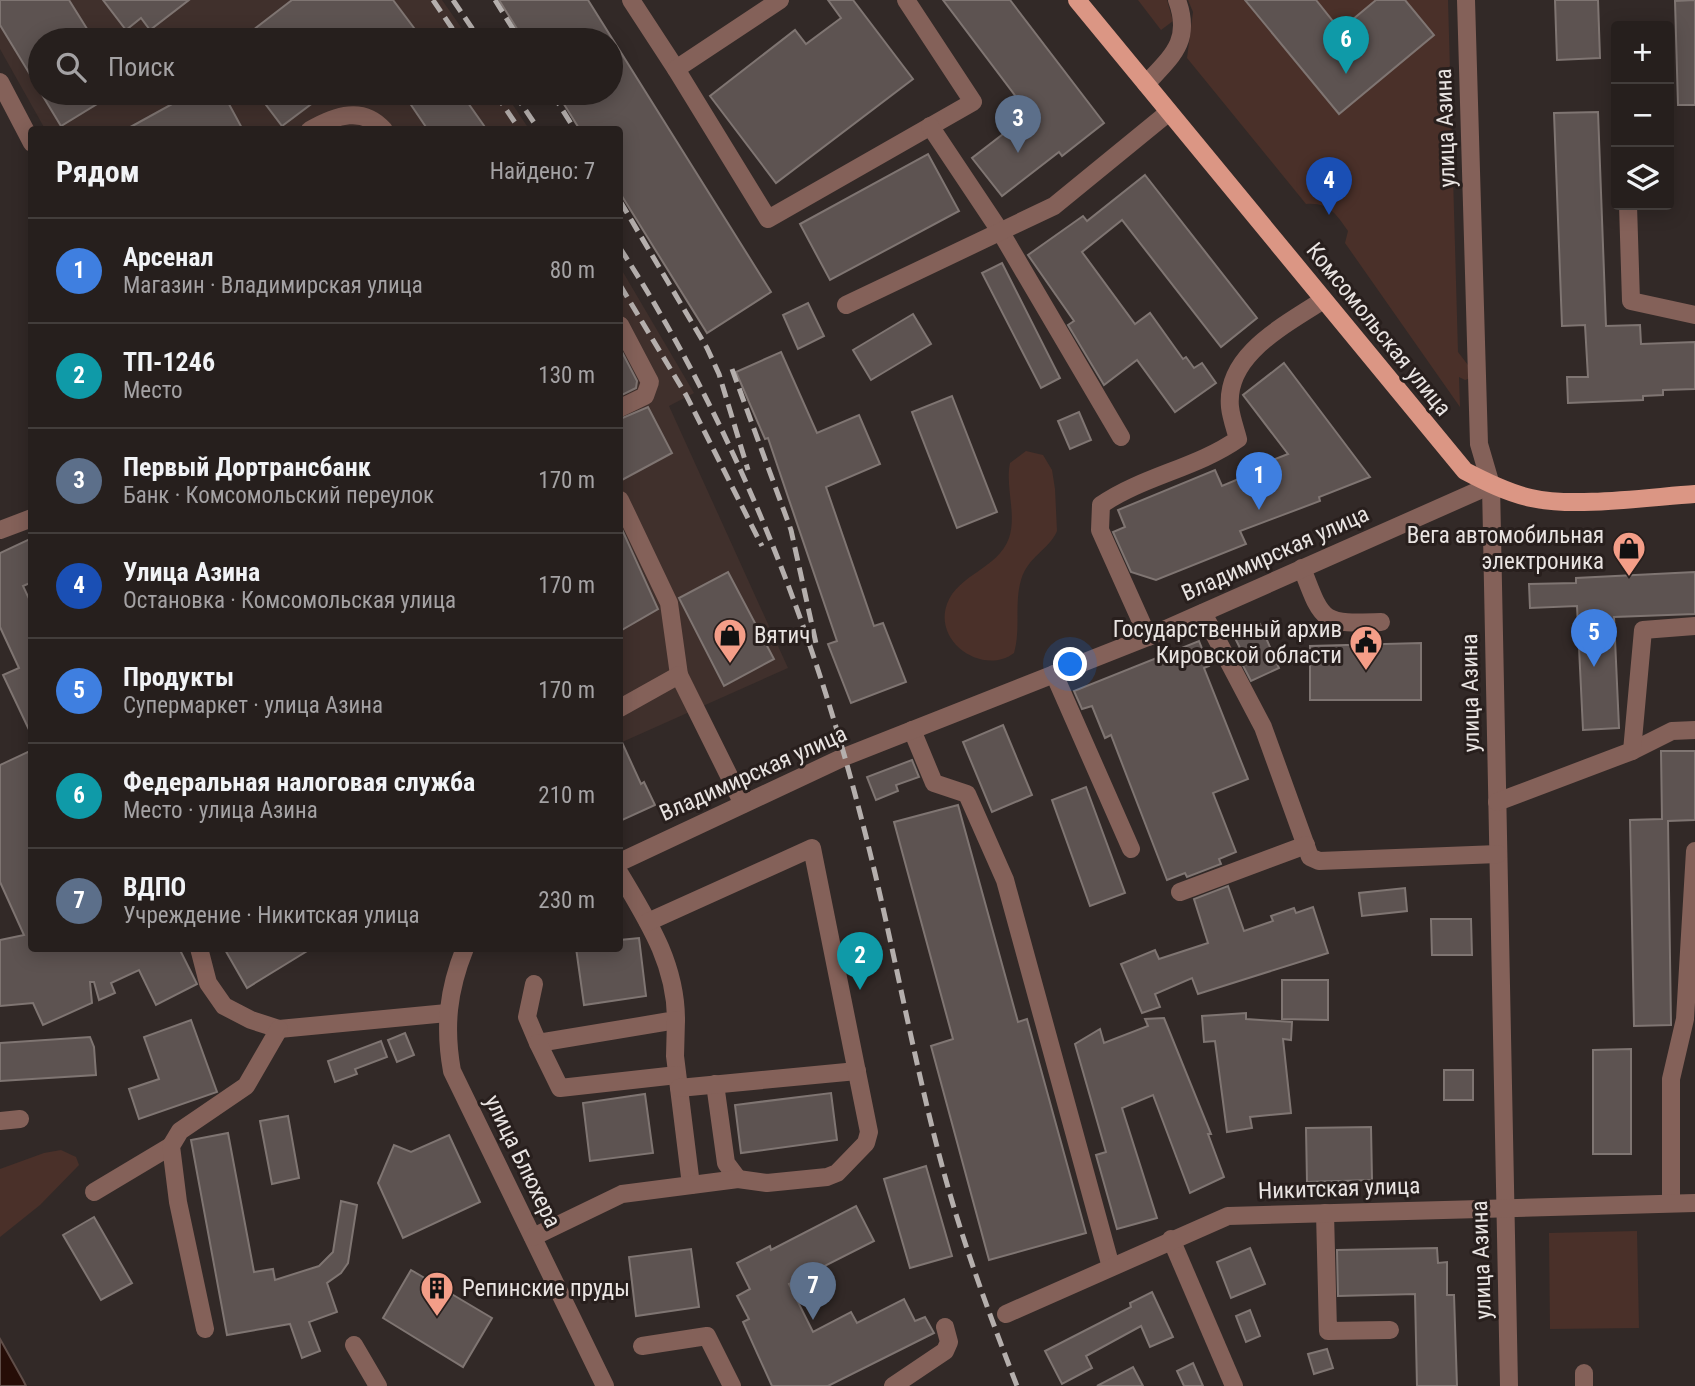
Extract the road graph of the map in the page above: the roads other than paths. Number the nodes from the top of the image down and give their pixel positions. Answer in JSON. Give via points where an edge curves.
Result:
{"nodes":[{"id":1,"x":631,"y":0,"type":"edge"},
{"id":2,"x":780,"y":0,"type":"edge"},
{"id":3,"x":906,"y":0,"type":"edge"},
{"id":4,"x":1077,"y":0,"type":"edge"},
{"id":5,"x":1177,"y":0,"type":"edge"},
{"id":6,"x":1466,"y":0,"type":"edge"},
{"id":7,"x":676,"y":69,"type":"junction"},
{"id":8,"x":0,"y":82,"type":"edge"},
{"id":9,"x":1146,"y":84,"type":"junction"},
{"id":10,"x":1169,"y":112,"type":"junction"},
{"id":11,"x":317,"y":126,"type":"edge"},
{"id":12,"x":381,"y":126,"type":"edge"},
{"id":13,"x":930,"y":126,"type":"junction"},
{"id":14,"x":28,"y":135,"type":"edge"},
{"id":15,"x":1628,"y":210,"type":"edge"},
{"id":16,"x":1000,"y":231,"type":"junction"},
{"id":17,"x":1323,"y":300,"type":"junction"},
{"id":18,"x":846,"y":304,"type":"dead end"},
{"id":19,"x":1695,"y":315,"type":"edge"},
{"id":20,"x":623,"y":332,"type":"edge"},
{"id":21,"x":623,"y":407,"type":"edge"},
{"id":22,"x":1121,"y":437,"type":"dead end"},
{"id":23,"x":1491,"y":485,"type":"junction"},
{"id":24,"x":1695,"y":494,"type":"edge"},
{"id":25,"x":623,"y":506,"type":"edge"},
{"id":26,"x":28,"y":520,"type":"edge"},
{"id":27,"x":0,"y":530,"type":"edge"},
{"id":28,"x":1301,"y":568,"type":"junction"},
{"id":29,"x":1203,"y":613,"type":"junction"},
{"id":30,"x":1381,"y":622,"type":"dead end"},
{"id":31,"x":1695,"y":626,"type":"edge"},
{"id":32,"x":1148,"y":637,"type":"junction"},
{"id":33,"x":1054,"y":674,"type":"junction"},
{"id":34,"x":679,"y":675,"type":"junction"},
{"id":35,"x":623,"y":706,"type":"edge"},
{"id":36,"x":912,"y":730,"type":"junction"},
{"id":37,"x":1695,"y":730,"type":"edge"},
{"id":38,"x":1632,"y":751,"type":"junction"},
{"id":39,"x":1497,"y":802,"type":"junction"},
{"id":40,"x":743,"y":804,"type":"junction"},
{"id":41,"x":1306,"y":845,"type":"junction"},
{"id":42,"x":1131,"y":849,"type":"dead end"},
{"id":43,"x":1695,"y":851,"type":"edge"},
{"id":44,"x":1498,"y":854,"type":"junction"},
{"id":45,"x":623,"y":861,"type":"edge"},
{"id":46,"x":623,"y":879,"type":"edge"},
{"id":47,"x":1180,"y":892,"type":"dead end"},
{"id":48,"x":648,"y":922,"type":"junction"},
{"id":49,"x":200,"y":952,"type":"edge"},
{"id":50,"x":464,"y":952,"type":"edge"},
{"id":51,"x":534,"y":984,"type":"dead end"},
{"id":52,"x":447,"y":1013,"type":"junction"},
{"id":53,"x":676,"y":1020,"type":"junction"},
{"id":54,"x":279,"y":1028,"type":"junction"},
{"id":55,"x":538,"y":1044,"type":"junction"},
{"id":56,"x":857,"y":1072,"type":"junction"},
{"id":57,"x":678,"y":1081,"type":"junction"},
{"id":58,"x":715,"y":1084,"type":"junction"},
{"id":59,"x":20,"y":1119,"type":"dead end"},
{"id":60,"x":0,"y":1121,"type":"edge"},
{"id":61,"x":171,"y":1146,"type":"junction"},
{"id":62,"x":738,"y":1179,"type":"junction"},
{"id":63,"x":691,"y":1185,"type":"junction"},
{"id":64,"x":94,"y":1192,"type":"dead end"},
{"id":65,"x":1671,"y":1203,"type":"junction"},
{"id":66,"x":1695,"y":1203,"type":"edge"},
{"id":67,"x":1504,"y":1207,"type":"junction"},
{"id":68,"x":1325,"y":1213,"type":"junction"},
{"id":69,"x":533,"y":1237,"type":"junction"},
{"id":70,"x":1171,"y":1239,"type":"junction"},
{"id":71,"x":1111,"y":1267,"type":"junction"},
{"id":72,"x":1006,"y":1314,"type":"dead end"},
{"id":73,"x":945,"y":1326,"type":"dead end"},
{"id":74,"x":205,"y":1329,"type":"dead end"},
{"id":75,"x":1390,"y":1330,"type":"dead end"},
{"id":76,"x":354,"y":1345,"type":"dead end"},
{"id":77,"x":642,"y":1346,"type":"dead end"},
{"id":78,"x":378,"y":1386,"type":"edge"},
{"id":79,"x":605,"y":1386,"type":"edge"},
{"id":80,"x":732,"y":1386,"type":"edge"},
{"id":81,"x":893,"y":1386,"type":"edge"},
{"id":82,"x":1234,"y":1386,"type":"edge"},
{"id":83,"x":1509,"y":1386,"type":"edge"}],
"edges":[{"from":1,"to":7,"type":"street"},
{"from":2,"to":7,"type":"street"},
{"from":3,"to":13,"type":"street","via":[[973,102]]},
{"from":4,"to":9,"type":"main road","name":"Комсомольская улица"},
{"from":5,"to":9,"type":"street","via":[[1183,16],[1177,51]]},
{"from":6,"to":23,"type":"street","name":"улица Азина","via":[[1479,444]]},
{"from":7,"to":13,"type":"street","via":[[768,219]]},
{"from":8,"to":14,"type":"street"},
{"from":9,"to":10,"type":"main road","name":"Комсомольская улица"},
{"from":10,"to":16,"type":"street","via":[[1054,206]]},
{"from":10,"to":17,"type":"main road","name":"Комсомольская улица"},
{"from":11,"to":12,"type":"street","via":[[356,113],[374,118]]},
{"from":13,"to":16,"type":"street"},
{"from":15,"to":19,"type":"street","via":[[1631,302]]},
{"from":16,"to":18,"type":"street"},
{"from":16,"to":22,"type":"street"},
{"from":17,"to":23,"type":"main road","name":"Комсомольская улица","via":[[1465,471]]},
{"from":17,"to":32,"type":"street","via":[[1268,338],[1237,367],[1230,405],[1238,439],[1125,489],[1101,505],[1100,530]]},
{"from":20,"to":21,"type":"street","via":[[650,382],[645,396]]},
{"from":23,"to":24,"type":"main road","via":[[1532,499],[1598,501]]},
{"from":23,"to":28,"type":"street","name":"Владимирская улица"},
{"from":23,"to":39,"type":"street","name":"улица Азина"},
{"from":25,"to":34,"type":"street","via":[[669,603]]},
{"from":26,"to":27,"type":"street"},
{"from":28,"to":29,"type":"street","name":"Владимирская улица"},
{"from":28,"to":30,"type":"street","via":[[1318,611],[1339,623]]},
{"from":29,"to":32,"type":"street","name":"Владимирская улица"},
{"from":29,"to":41,"type":"street","via":[[1263,727]]},
{"from":31,"to":38,"type":"street","via":[[1643,630]]},
{"from":32,"to":33,"type":"street","name":"Владимирская улица"},
{"from":33,"to":36,"type":"street","name":"Владимирская улица"},
{"from":33,"to":42,"type":"street"},
{"from":34,"to":35,"type":"street"},
{"from":34,"to":40,"type":"street"},
{"from":36,"to":40,"type":"street","name":"Владимирская улица"},
{"from":36,"to":71,"type":"street","via":[[934,783],[967,794],[1005,880]]},
{"from":37,"to":38,"type":"street","via":[[1672,731]]},
{"from":38,"to":39,"type":"street"},
{"from":39,"to":44,"type":"street","name":"улица Азина"},
{"from":40,"to":45,"type":"street","name":"Владимирская улица"},
{"from":41,"to":44,"type":"street","via":[[1310,857],[1319,861]]},
{"from":41,"to":47,"type":"street"},
{"from":43,"to":65,"type":"street","via":[[1685,1019],[1671,1079]]},
{"from":44,"to":67,"type":"street","name":"улица Азина"},
{"from":46,"to":48,"type":"street"},
{"from":48,"to":53,"type":"street","via":[[676,992]]},
{"from":48,"to":56,"type":"street","via":[[812,848]]},
{"from":49,"to":54,"type":"street","via":[[208,983],[224,1006]]},
{"from":50,"to":52,"type":"street","name":"улица Блюхера"},
{"from":51,"to":55,"type":"street","via":[[527,1017]]},
{"from":52,"to":54,"type":"street"},
{"from":52,"to":69,"type":"street","name":"улица Блюхера","via":[[452,1070]]},
{"from":53,"to":55,"type":"street"},
{"from":53,"to":57,"type":"street"},
{"from":54,"to":61,"type":"street","via":[[246,1086],[180,1131]]},
{"from":55,"to":57,"type":"street","via":[[560,1088]]},
{"from":56,"to":58,"type":"street"},
{"from":56,"to":62,"type":"street","via":[[869,1132],[866,1143],[837,1172],[767,1183]]},
{"from":57,"to":58,"type":"street"},
{"from":57,"to":63,"type":"street"},
{"from":58,"to":62,"type":"street","via":[[726,1163]]},
{"from":59,"to":60,"type":"street"},
{"from":61,"to":64,"type":"street"},
{"from":61,"to":74,"type":"street"},
{"from":62,"to":63,"type":"street"},
{"from":63,"to":69,"type":"street","via":[[622,1194]]},
{"from":65,"to":66,"type":"street","name":"Никитская улица"},
{"from":65,"to":67,"type":"street","name":"Никитская улица"},
{"from":67,"to":68,"type":"street","name":"Никитская улица"},
{"from":67,"to":83,"type":"street","name":"улица Азина"},
{"from":68,"to":70,"type":"street","name":"Никитская улица","via":[[1228,1216]]},
{"from":68,"to":75,"type":"street","via":[[1328,1332]]},
{"from":69,"to":79,"type":"street","name":"улица Блюхера"},
{"from":70,"to":71,"type":"street","name":"Никитская улица"},
{"from":70,"to":82,"type":"street"},
{"from":71,"to":72,"type":"street","name":"Никитская улица"},
{"from":73,"to":81,"type":"street","via":[[949,1342],[945,1351]]},
{"from":76,"to":78,"type":"street"},
{"from":77,"to":80,"type":"street","via":[[707,1336]]}]}
